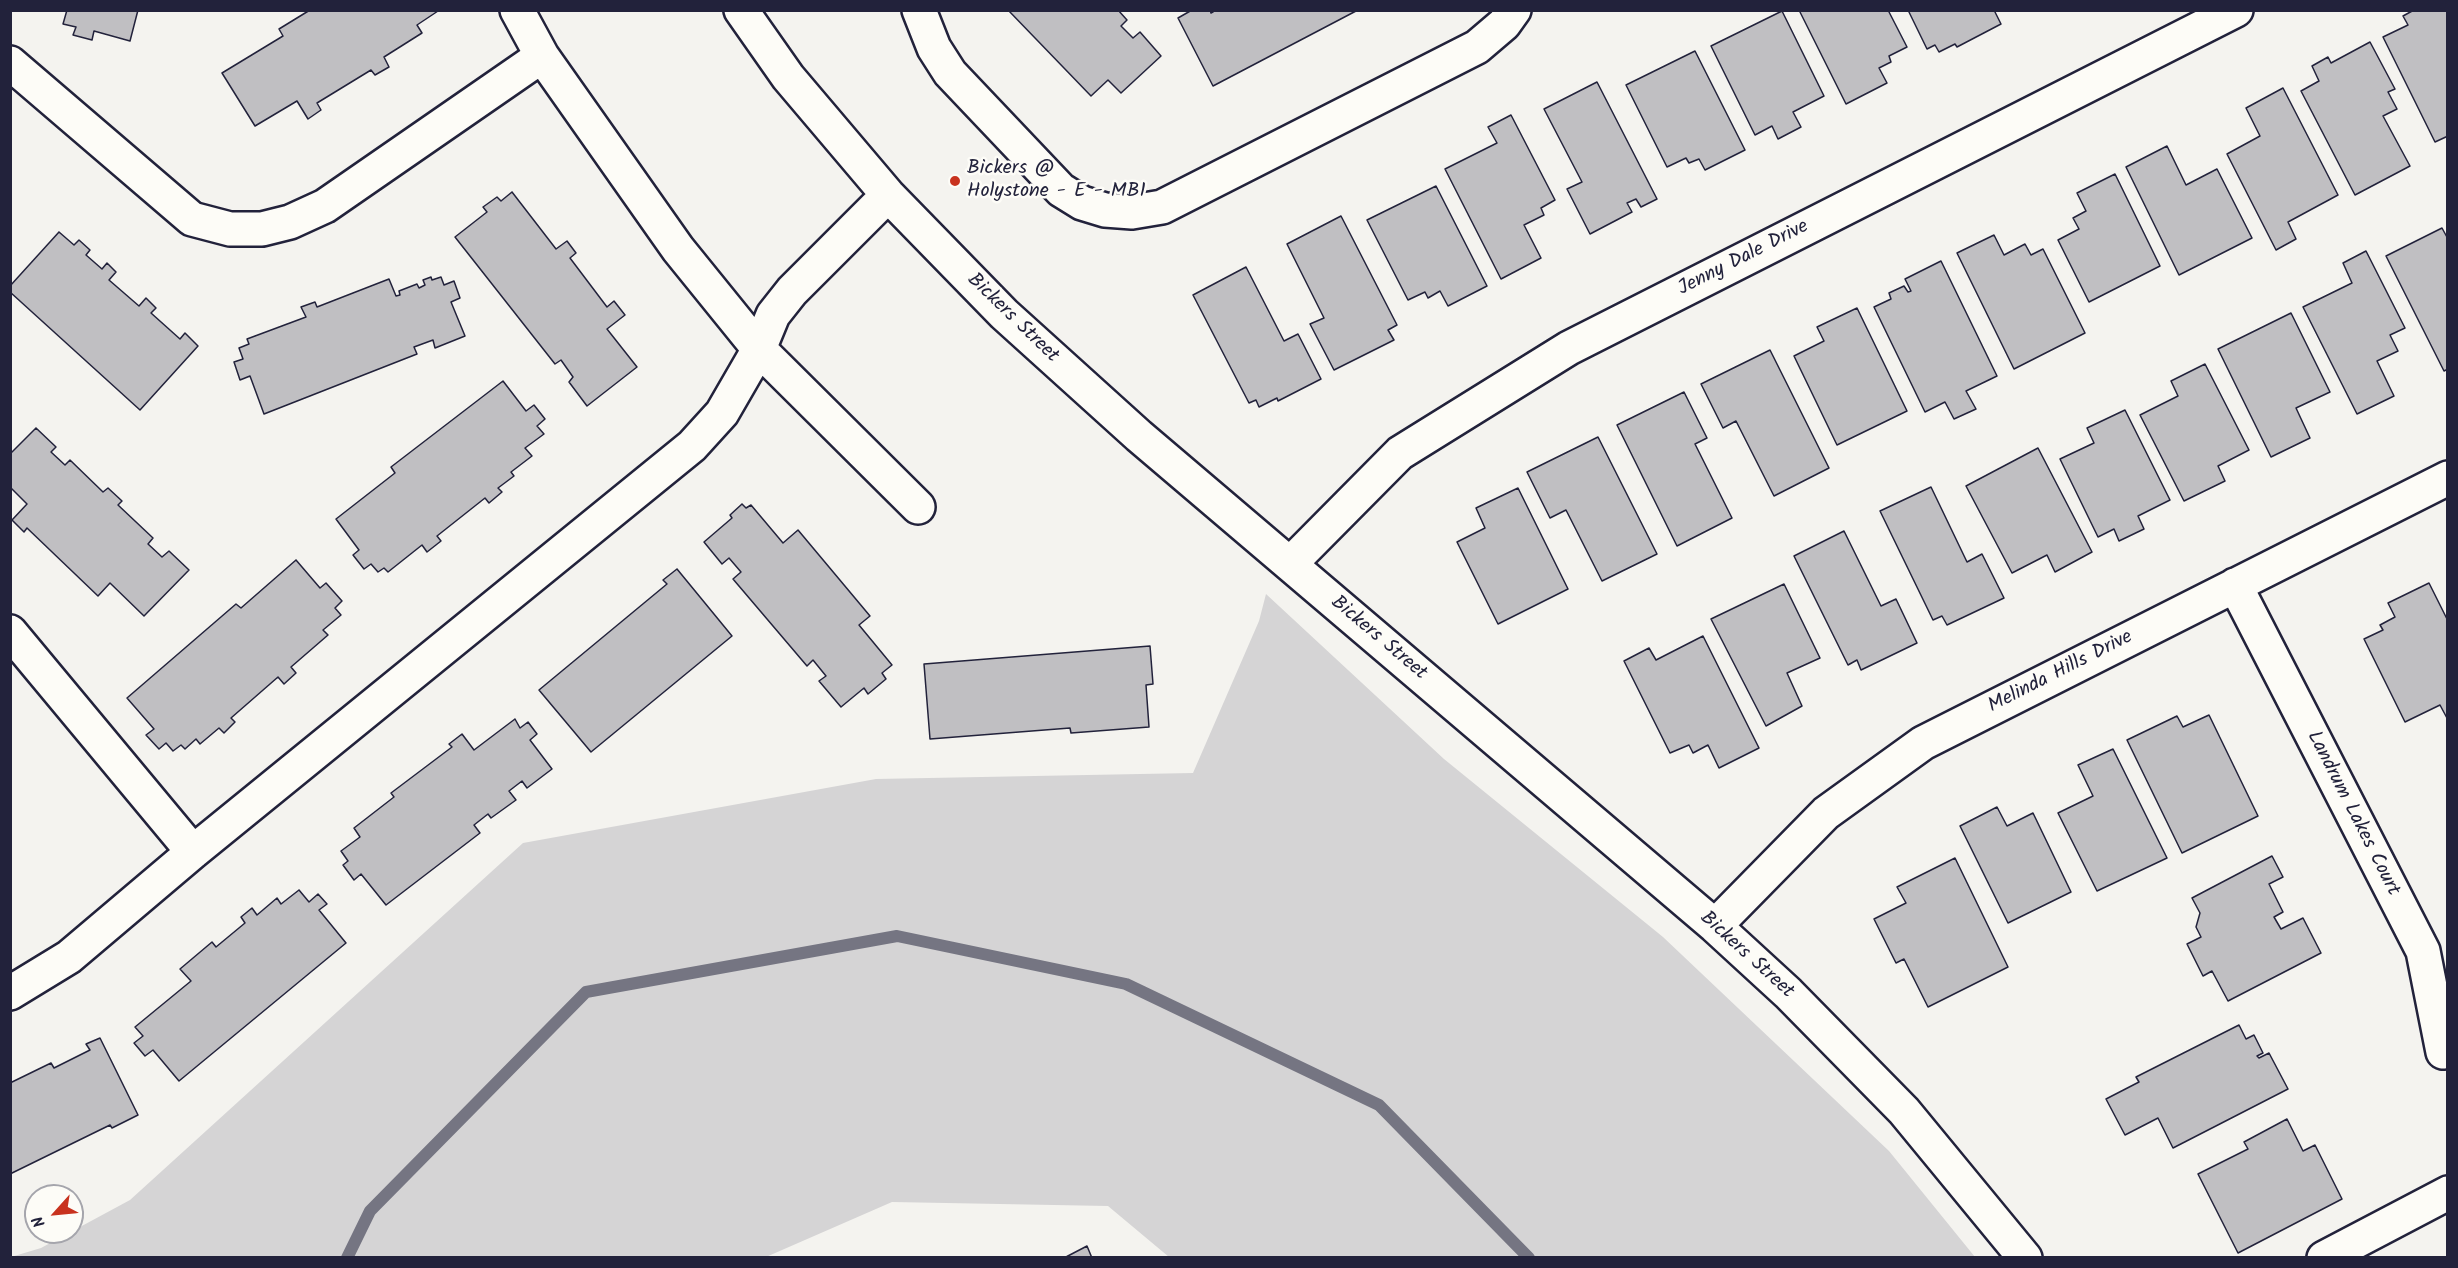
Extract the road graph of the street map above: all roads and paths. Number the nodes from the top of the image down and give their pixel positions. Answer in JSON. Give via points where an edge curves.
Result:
{"nodes":[{"id":1,"x":517,"y":10,"type":"edge"},
{"id":2,"x":741,"y":10,"type":"edge"},
{"id":3,"x":919,"y":10,"type":"edge"},
{"id":4,"x":1514,"y":10,"type":"edge"},
{"id":5,"x":2236,"y":10,"type":"edge"},
{"id":6,"x":542,"y":56,"type":"junction"},
{"id":7,"x":10,"y":63,"type":"edge"},
{"id":8,"x":888,"y":195,"type":"junction"},
{"id":9,"x":759,"y":349,"type":"junction"},
{"id":10,"x":2448,"y":478,"type":"edge"},
{"id":11,"x":918,"y":507,"type":"dead end"},
{"id":12,"x":1290,"y":564,"type":"junction"},
{"id":13,"x":2235,"y":585,"type":"junction"},
{"id":14,"x":10,"y":632,"type":"edge"},
{"id":15,"x":193,"y":852,"type":"junction"},
{"id":16,"x":1715,"y":926,"type":"junction"},
{"id":17,"x":10,"y":993,"type":"edge"},
{"id":18,"x":2443,"y":1052,"type":"dead end"},
{"id":19,"x":2448,"y":1193,"type":"edge"},
{"id":20,"x":2025,"y":1257,"type":"edge"},
{"id":21,"x":2324,"y":1257,"type":"edge"}],
"edges":[{"from":1,"to":6,"type":"street"},
{"from":2,"to":8,"type":"street","name":"Bickers Street","via":[[788,77]]},
{"from":3,"to":4,"type":"street","via":[[934,48],[950,73],[1061,190],[1082,203],[1132,212],[1162,207],[1478,47]]},
{"from":5,"to":12,"type":"street","name":"Jenny Dale Drive","via":[[1569,348],[1400,453]]},
{"from":6,"to":7,"type":"street","via":[[325,206],[290,222],[262,229],[230,229],[192,219]]},
{"from":6,"to":9,"type":"street","via":[[678,249]]},
{"from":8,"to":9,"type":"street","via":[[792,291],[773,315]]},
{"from":8,"to":12,"type":"street","name":"Bickers Street","via":[[1004,314],[1139,436]]},
{"from":9,"to":11,"type":"street"},
{"from":9,"to":15,"type":"street","via":[[722,412],[692,446]]},
{"from":10,"to":13,"type":"street","name":"Melinda Hills Drive"},
{"from":12,"to":16,"type":"street","name":"Bickers Street"},
{"from":13,"to":16,"type":"street","name":"Melinda Hills Drive","via":[[1923,742],[1826,813]]},
{"from":13,"to":18,"type":"street","name":"Landrum Lakes Court","via":[[2423,951]]},
{"from":14,"to":15,"type":"street"},
{"from":15,"to":17,"type":"street","via":[[69,957]]},
{"from":16,"to":20,"type":"street","name":"Bickers Street","via":[[1788,993],[1904,1111]]},
{"from":19,"to":21,"type":"street"}]}
